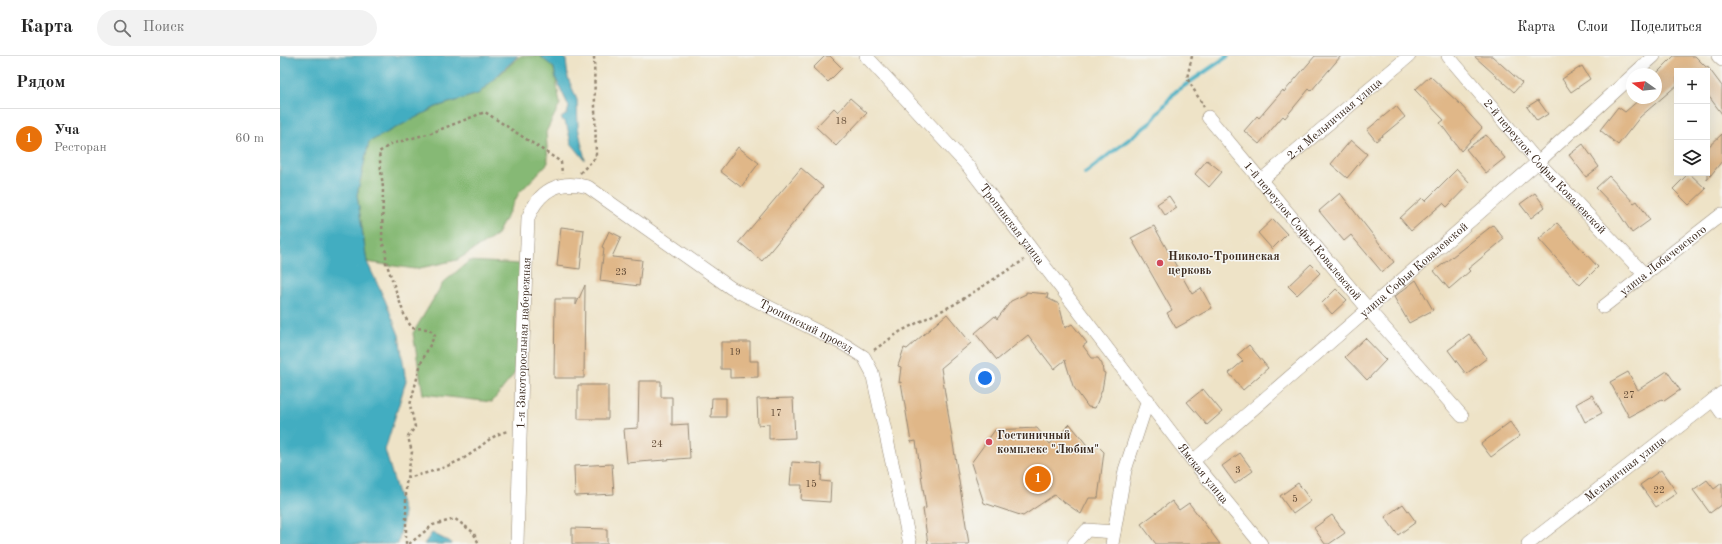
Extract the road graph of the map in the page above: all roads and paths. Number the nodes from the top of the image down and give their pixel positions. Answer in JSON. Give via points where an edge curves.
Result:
{"nodes":[{"id":1,"x":594,"y":56,"type":"edge"},
{"id":2,"x":866,"y":56,"type":"edge"},
{"id":3,"x":1192,"y":56,"type":"edge"},
{"id":4,"x":1409,"y":56,"type":"edge"},
{"id":5,"x":1448,"y":56,"type":"edge"},
{"id":6,"x":1654,"y":56,"type":"edge"},
{"id":7,"x":1718,"y":56,"type":"edge"},
{"id":8,"x":1722,"y":60,"type":"edge"},
{"id":9,"x":1641,"y":68,"type":"edge"},
{"id":10,"x":1626,"y":81,"type":"edge"},
{"id":11,"x":1208,"y":117,"type":"joint"},
{"id":12,"x":1538,"y":162,"type":"junction"},
{"id":13,"x":568,"y":180,"type":"junction"},
{"id":14,"x":1260,"y":181,"type":"junction"},
{"id":15,"x":1722,"y":214,"type":"edge"},
{"id":16,"x":1029,"y":257,"type":"dead end"},
{"id":17,"x":1646,"y":275,"type":"junction"},
{"id":18,"x":1604,"y":308,"type":"dead end"},
{"id":19,"x":1368,"y":309,"type":"junction"},
{"id":20,"x":864,"y":357,"type":"junction"},
{"id":21,"x":1717,"y":397,"type":"edge"},
{"id":22,"x":1148,"y":400,"type":"junction"},
{"id":23,"x":1722,"y":413,"type":"edge"},
{"id":24,"x":1462,"y":416,"type":"dead end"},
{"id":25,"x":513,"y":430,"type":"dead end"},
{"id":26,"x":1193,"y":461,"type":"junction"},
{"id":27,"x":407,"y":478,"type":"junction"},
{"id":28,"x":1113,"y":538,"type":"edge"},
{"id":29,"x":408,"y":544,"type":"edge"},
{"id":30,"x":479,"y":544,"type":"edge"},
{"id":31,"x":518,"y":544,"type":"edge"},
{"id":32,"x":910,"y":544,"type":"edge"},
{"id":33,"x":1074,"y":544,"type":"edge"},
{"id":34,"x":1261,"y":544,"type":"edge"},
{"id":35,"x":1528,"y":544,"type":"edge"}],
"edges":[{"from":1,"to":13,"type":"path","via":[[596,157],[577,176]]},
{"from":2,"to":22,"type":"street","name":"Тропинская улица","via":[[968,166]]},
{"from":3,"to":11,"type":"path","via":[[1187,78]]},
{"from":4,"to":14,"type":"street","name":"2-я Мельничная улица"},
{"from":5,"to":12,"type":"street","name":"2-й переулок Софьи Ковалевской"},
{"from":6,"to":9,"type":"street","name":"улица Софьи Ковалевской"},
{"from":7,"to":8,"type":"street"},
{"from":10,"to":12,"type":"street","name":"улица Софьи Ковалевской"},
{"from":11,"to":14,"type":"street","name":"1-й переулок Софьи Ковалевской"},
{"from":12,"to":17,"type":"street","name":"2-й переулок Софьи Ковалевской"},
{"from":12,"to":19,"type":"street","name":"улица Софьи Ковалевской"},
{"from":13,"to":20,"type":"street","name":"Тропинский проезд","via":[[588,187],[731,288]]},
{"from":13,"to":27,"type":"path","via":[[561,162],[486,112],[431,133],[391,144],[379,152],[382,242],[386,262],[405,317],[412,328],[429,329],[435,335],[421,363],[410,405],[415,427],[408,437],[412,452]]},
{"from":13,"to":31,"type":"street","name":"1-я Закоторосльная набережная","via":[[541,196],[528,218]]},
{"from":14,"to":19,"type":"street","name":"1-й переулок Софьи Ковалевской"},
{"from":15,"to":17,"type":"street","name":"улица Лобачевского"},
{"from":16,"to":20,"type":"path","via":[[955,304],[901,331]]},
{"from":17,"to":18,"type":"street","name":"улица Лобачевского"},
{"from":19,"to":24,"type":"street","name":"1-й переулок Софьи Ковалевской"},
{"from":19,"to":26,"type":"street","name":"улица Софьи Ковалевской"},
{"from":20,"to":32,"type":"street","name":"Тропинский проезд","via":[[872,372]]},
{"from":21,"to":23,"type":"street"},
{"from":21,"to":35,"type":"street","name":"Мельничная улица"},
{"from":22,"to":26,"type":"street","name":"Ямская улица"},
{"from":22,"to":28,"type":"street","via":[[1125,470]]},
{"from":25,"to":27,"type":"path","via":[[500,433],[481,444],[467,457],[442,469]]},
{"from":26,"to":34,"type":"street","name":"Ямская улица"},
{"from":27,"to":29,"type":"path"},
{"from":28,"to":33,"type":"street","via":[[1087,530]]},
{"from":29,"to":30,"type":"path","via":[[433,525],[455,519],[473,532]]}]}
